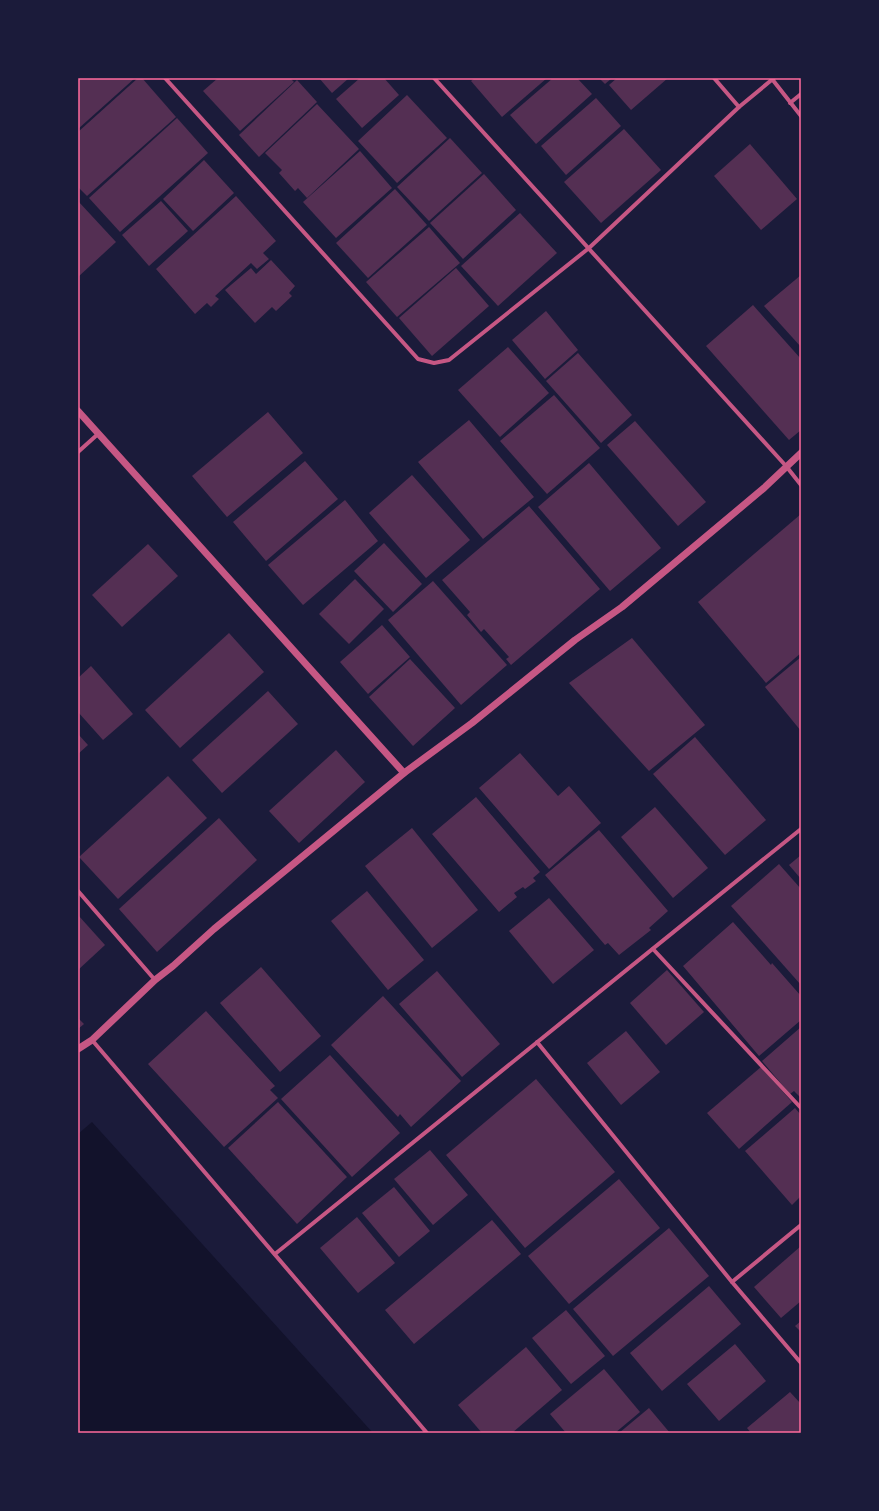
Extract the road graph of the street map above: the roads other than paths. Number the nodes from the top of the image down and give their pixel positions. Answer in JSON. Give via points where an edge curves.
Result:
{"nodes":[{"id":1,"x":165,"y":78,"type":"edge"},
{"id":2,"x":434,"y":78,"type":"edge"},
{"id":3,"x":714,"y":78,"type":"edge"},
{"id":4,"x":773,"y":79,"type":"edge"},
{"id":5,"x":801,"y":94,"type":"edge"},
{"id":6,"x":790,"y":103,"type":"junction"},
{"id":7,"x":740,"y":106,"type":"junction"},
{"id":8,"x":801,"y":116,"type":"edge"},
{"id":9,"x":589,"y":248,"type":"junction"},
{"id":10,"x":78,"y":411,"type":"edge"},
{"id":11,"x":98,"y":434,"type":"junction"},
{"id":12,"x":78,"y":452,"type":"edge"},
{"id":13,"x":801,"y":453,"type":"edge"},
{"id":14,"x":786,"y":466,"type":"junction"},
{"id":15,"x":801,"y":485,"type":"edge"},
{"id":16,"x":404,"y":773,"type":"junction"},
{"id":17,"x":801,"y":829,"type":"edge"},
{"id":18,"x":78,"y":891,"type":"edge"},
{"id":19,"x":653,"y":949,"type":"junction"},
{"id":20,"x":155,"y":980,"type":"junction"},
{"id":21,"x":92,"y":1040,"type":"junction"},
{"id":22,"x":537,"y":1042,"type":"junction"},
{"id":23,"x":78,"y":1049,"type":"edge"},
{"id":24,"x":801,"y":1108,"type":"edge"},
{"id":25,"x":801,"y":1225,"type":"edge"},
{"id":26,"x":275,"y":1254,"type":"junction"},
{"id":27,"x":732,"y":1282,"type":"junction"},
{"id":28,"x":801,"y":1363,"type":"edge"},
{"id":29,"x":427,"y":1433,"type":"edge"}],
"edges":[{"from":1,"to":9,"type":"street","via":[[418,359],[434,363],[449,360]]},
{"from":2,"to":9,"type":"street"},
{"from":3,"to":7,"type":"street"},
{"from":4,"to":6,"type":"street"},
{"from":4,"to":7,"type":"street"},
{"from":5,"to":6,"type":"street"},
{"from":6,"to":8,"type":"street"},
{"from":7,"to":9,"type":"street"},
{"from":9,"to":14,"type":"street"},
{"from":10,"to":11,"type":"street"},
{"from":11,"to":12,"type":"street"},
{"from":11,"to":16,"type":"street"},
{"from":13,"to":14,"type":"street"},
{"from":14,"to":15,"type":"street"},
{"from":14,"to":16,"type":"street","via":[[764,488],[622,607],[575,640],[472,723]]},
{"from":16,"to":20,"type":"street"},
{"from":17,"to":19,"type":"street"},
{"from":18,"to":20,"type":"street"},
{"from":19,"to":22,"type":"street"},
{"from":19,"to":24,"type":"street"},
{"from":20,"to":21,"type":"street"},
{"from":21,"to":23,"type":"street"},
{"from":21,"to":26,"type":"street"},
{"from":22,"to":26,"type":"street"},
{"from":22,"to":27,"type":"street"},
{"from":25,"to":27,"type":"street"},
{"from":26,"to":29,"type":"street"},
{"from":27,"to":28,"type":"street"}]}
